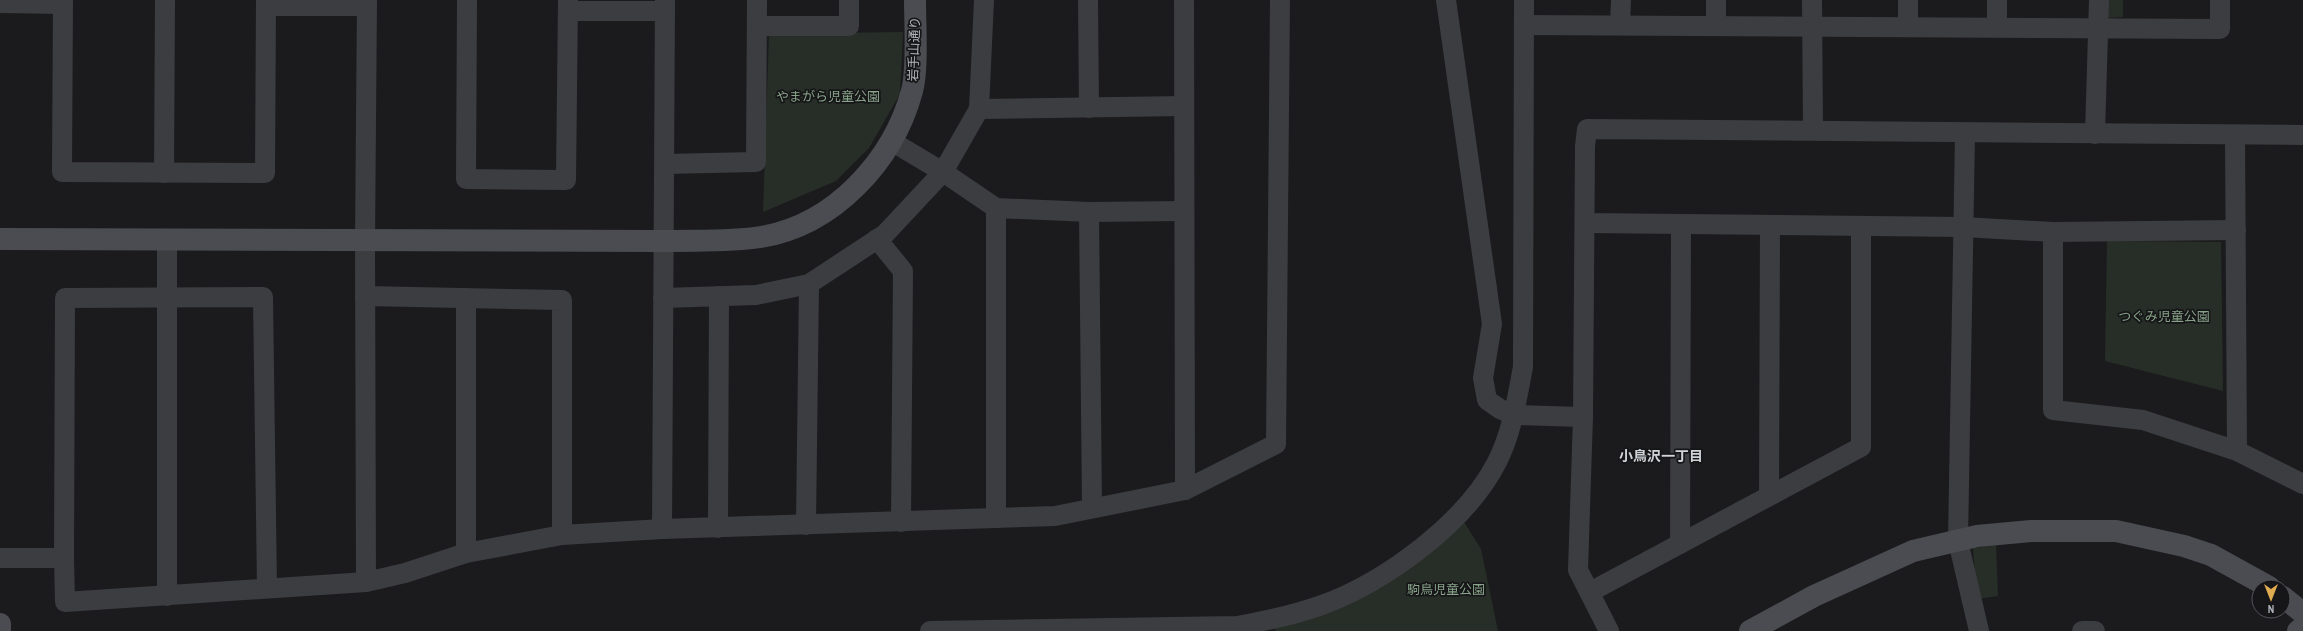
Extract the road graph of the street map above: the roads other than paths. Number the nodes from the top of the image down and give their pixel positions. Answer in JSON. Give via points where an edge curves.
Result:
{"nodes":[{"id":1,"x":165,"y":0,"type":"edge"},
{"id":2,"x":467,"y":0,"type":"edge"},
{"id":3,"x":757,"y":0,"type":"edge"},
{"id":4,"x":849,"y":0,"type":"edge"},
{"id":5,"x":915,"y":0,"type":"edge"},
{"id":6,"x":984,"y":0,"type":"edge"},
{"id":7,"x":1088,"y":0,"type":"edge"},
{"id":8,"x":1184,"y":0,"type":"edge"},
{"id":9,"x":1280,"y":0,"type":"edge"},
{"id":10,"x":1446,"y":0,"type":"edge"},
{"id":11,"x":1524,"y":0,"type":"edge"},
{"id":12,"x":1621,"y":0,"type":"edge"},
{"id":13,"x":1716,"y":0,"type":"edge"},
{"id":14,"x":1812,"y":0,"type":"edge"},
{"id":15,"x":1908,"y":0,"type":"edge"},
{"id":16,"x":1997,"y":0,"type":"edge"},
{"id":17,"x":2099,"y":0,"type":"edge"},
{"id":18,"x":2220,"y":0,"type":"edge"},
{"id":19,"x":63,"y":2,"type":"edge"},
{"id":20,"x":266,"y":3,"type":"edge"},
{"id":21,"x":367,"y":3,"type":"edge"},
{"id":22,"x":0,"y":4,"type":"edge"},
{"id":23,"x":568,"y":5,"type":"edge"},
{"id":24,"x":665,"y":5,"type":"edge"},
{"id":25,"x":1524,"y":25,"type":"junction"},
{"id":26,"x":1620,"y":25,"type":"junction"},
{"id":27,"x":757,"y":26,"type":"junction"},
{"id":28,"x":1716,"y":26,"type":"junction"},
{"id":29,"x":1813,"y":26,"type":"junction"},
{"id":30,"x":1908,"y":27,"type":"junction"},
{"id":31,"x":1997,"y":27,"type":"junction"},
{"id":32,"x":2097,"y":28,"type":"junction"},
{"id":33,"x":1184,"y":106,"type":"junction"},
{"id":34,"x":1089,"y":108,"type":"junction"},
{"id":35,"x":979,"y":109,"type":"junction"},
{"id":36,"x":1813,"y":130,"type":"junction"},
{"id":37,"x":1965,"y":134,"type":"junction"},
{"id":38,"x":2095,"y":134,"type":"junction"},
{"id":39,"x":2236,"y":135,"type":"junction"},
{"id":40,"x":2303,"y":135,"type":"edge"},
{"id":41,"x":892,"y":141,"type":"junction"},
{"id":42,"x":664,"y":164,"type":"junction"},
{"id":43,"x":943,"y":172,"type":"junction"},
{"id":44,"x":164,"y":173,"type":"junction"},
{"id":45,"x":996,"y":208,"type":"junction"},
{"id":46,"x":1184,"y":211,"type":"junction"},
{"id":47,"x":1089,"y":212,"type":"junction"},
{"id":48,"x":1585,"y":223,"type":"junction"},
{"id":49,"x":1681,"y":224,"type":"junction"},
{"id":50,"x":1770,"y":225,"type":"junction"},
{"id":51,"x":1861,"y":226,"type":"junction"},
{"id":52,"x":1963,"y":227,"type":"junction"},
{"id":53,"x":2236,"y":230,"type":"junction"},
{"id":54,"x":2053,"y":232,"type":"junction"},
{"id":55,"x":0,"y":239,"type":"edge"},
{"id":56,"x":877,"y":239,"type":"junction"},
{"id":57,"x":167,"y":240,"type":"junction"},
{"id":58,"x":365,"y":241,"type":"junction"},
{"id":59,"x":664,"y":241,"type":"junction"},
{"id":60,"x":809,"y":284,"type":"junction"},
{"id":61,"x":365,"y":296,"type":"junction"},
{"id":62,"x":719,"y":296,"type":"junction"},
{"id":63,"x":166,"y":298,"type":"junction"},
{"id":64,"x":466,"y":298,"type":"junction"},
{"id":65,"x":663,"y":298,"type":"junction"},
{"id":66,"x":1514,"y":415,"type":"junction"},
{"id":67,"x":1583,"y":417,"type":"junction"},
{"id":68,"x":2237,"y":451,"type":"junction"},
{"id":69,"x":2303,"y":484,"type":"edge"},
{"id":70,"x":1185,"y":490,"type":"junction"},
{"id":71,"x":1770,"y":496,"type":"junction"},
{"id":72,"x":1092,"y":507,"type":"junction"},
{"id":73,"x":996,"y":518,"type":"junction"},
{"id":74,"x":901,"y":522,"type":"junction"},
{"id":75,"x":806,"y":525,"type":"junction"},
{"id":76,"x":718,"y":528,"type":"junction"},
{"id":77,"x":662,"y":529,"type":"junction"},
{"id":78,"x":562,"y":535,"type":"junction"},
{"id":79,"x":1958,"y":541,"type":"junction"},
{"id":80,"x":1680,"y":544,"type":"junction"},
{"id":81,"x":466,"y":553,"type":"junction"},
{"id":82,"x":0,"y":558,"type":"edge"},
{"id":83,"x":64,"y":558,"type":"junction"},
{"id":84,"x":2255,"y":579,"type":"edge"},
{"id":85,"x":366,"y":582,"type":"junction"},
{"id":86,"x":267,"y":588,"type":"junction"},
{"id":87,"x":1590,"y":592,"type":"junction"},
{"id":88,"x":167,"y":596,"type":"junction"},
{"id":89,"x":2291,"y":604,"type":"edge"},
{"id":90,"x":2303,"y":613,"type":"edge"},
{"id":91,"x":0,"y":624,"type":"edge"},
{"id":92,"x":2303,"y":626,"type":"edge"},
{"id":93,"x":1216,"y":629,"type":"edge"},
{"id":94,"x":1034,"y":630,"type":"edge"},
{"id":95,"x":0,"y":631,"type":"edge"},
{"id":96,"x":930,"y":631,"type":"edge"},
{"id":97,"x":1609,"y":631,"type":"edge"},
{"id":98,"x":1750,"y":631,"type":"edge"},
{"id":99,"x":1979,"y":631,"type":"edge"},
{"id":100,"x":2082,"y":631,"type":"edge"},
{"id":101,"x":2095,"y":631,"type":"edge"},
{"id":102,"x":2298,"y":631,"type":"edge"}],
"edges":[{"from":1,"to":44,"type":"street"},
{"from":2,"to":23,"type":"street","via":[[466,179],[566,180]]},
{"from":3,"to":27,"type":"street"},
{"from":4,"to":27,"type":"street","via":[[849,26]]},
{"from":5,"to":41,"type":"street","name":"岩手山通り","via":[[912,90]]},
{"from":6,"to":35,"type":"street"},
{"from":7,"to":34,"type":"street"},
{"from":8,"to":33,"type":"street"},
{"from":9,"to":70,"type":"street","via":[[1276,444]]},
{"from":10,"to":66,"type":"street","via":[[1492,324],[1483,378],[1487,400]]},
{"from":11,"to":25,"type":"street"},
{"from":12,"to":26,"type":"street"},
{"from":13,"to":28,"type":"street"},
{"from":14,"to":29,"type":"street"},
{"from":15,"to":30,"type":"street"},
{"from":16,"to":31,"type":"street"},
{"from":17,"to":32,"type":"street"},
{"from":18,"to":32,"type":"street","via":[[2220,29]]},
{"from":19,"to":22,"type":"street"},
{"from":19,"to":44,"type":"street","via":[[62,172]]},
{"from":20,"to":21,"type":"street"},
{"from":20,"to":44,"type":"street","via":[[265,173]]},
{"from":21,"to":58,"type":"street"},
{"from":23,"to":24,"type":"street"},
{"from":24,"to":42,"type":"street"},
{"from":25,"to":26,"type":"street"},
{"from":25,"to":66,"type":"street","via":[[1523,366]]},
{"from":26,"to":28,"type":"street"},
{"from":27,"to":42,"type":"street","via":[[756,162]]},
{"from":28,"to":29,"type":"street"},
{"from":29,"to":30,"type":"street"},
{"from":29,"to":36,"type":"street"},
{"from":30,"to":31,"type":"street"},
{"from":31,"to":32,"type":"street"},
{"from":32,"to":38,"type":"street"},
{"from":33,"to":34,"type":"street"},
{"from":33,"to":46,"type":"street"},
{"from":34,"to":35,"type":"street"},
{"from":35,"to":43,"type":"street"},
{"from":36,"to":37,"type":"street"},
{"from":36,"to":48,"type":"street","via":[[1587,129]]},
{"from":37,"to":38,"type":"street"},
{"from":37,"to":52,"type":"street"},
{"from":38,"to":39,"type":"street"},
{"from":39,"to":40,"type":"street"},
{"from":39,"to":53,"type":"street"},
{"from":41,"to":43,"type":"street"},
{"from":41,"to":59,"type":"street","name":"岩手山通り","via":[[867,177],[834,206],[802,225],[761,237]]},
{"from":42,"to":59,"type":"street"},
{"from":43,"to":45,"type":"street"},
{"from":43,"to":56,"type":"street","via":[[885,234]]},
{"from":45,"to":47,"type":"street"},
{"from":45,"to":73,"type":"street"},
{"from":46,"to":47,"type":"street"},
{"from":46,"to":70,"type":"street"},
{"from":47,"to":72,"type":"street"},
{"from":48,"to":49,"type":"street"},
{"from":48,"to":67,"type":"street"},
{"from":49,"to":50,"type":"street"},
{"from":49,"to":80,"type":"street"},
{"from":50,"to":51,"type":"street"},
{"from":50,"to":71,"type":"street"},
{"from":51,"to":52,"type":"street"},
{"from":51,"to":71,"type":"street","via":[[1860,448]]},
{"from":52,"to":54,"type":"street"},
{"from":52,"to":79,"type":"street"},
{"from":53,"to":54,"type":"street"},
{"from":53,"to":68,"type":"street"},
{"from":54,"to":68,"type":"street","via":[[2053,410],[2143,420]]},
{"from":55,"to":57,"type":"street","name":"岩手山通り"},
{"from":56,"to":60,"type":"street"},
{"from":56,"to":74,"type":"street","via":[[903,271]]},
{"from":57,"to":58,"type":"street","name":"岩手山通り"},
{"from":57,"to":63,"type":"street"},
{"from":58,"to":59,"type":"street","name":"岩手山通り"},
{"from":58,"to":61,"type":"street"},
{"from":59,"to":65,"type":"street"},
{"from":60,"to":62,"type":"street","via":[[756,295]]},
{"from":60,"to":75,"type":"street"},
{"from":61,"to":64,"type":"street"},
{"from":61,"to":85,"type":"street"},
{"from":62,"to":65,"type":"street"},
{"from":62,"to":76,"type":"street"},
{"from":63,"to":83,"type":"street","via":[[65,298]]},
{"from":63,"to":86,"type":"street","via":[[263,297]]},
{"from":63,"to":88,"type":"street"},
{"from":64,"to":78,"type":"street","via":[[562,300]]},
{"from":64,"to":81,"type":"street"},
{"from":65,"to":77,"type":"street"},
{"from":66,"to":67,"type":"street"},
{"from":66,"to":93,"type":"street","via":[[1497,462],[1465,508],[1415,551],[1368,584],[1323,604],[1286,616]]},
{"from":67,"to":87,"type":"street","via":[[1578,570]]},
{"from":68,"to":69,"type":"street"},
{"from":70,"to":72,"type":"street"},
{"from":71,"to":80,"type":"street"},
{"from":72,"to":73,"type":"street","via":[[1055,516]]},
{"from":73,"to":74,"type":"street"},
{"from":74,"to":75,"type":"street"},
{"from":75,"to":76,"type":"street"},
{"from":76,"to":77,"type":"street"},
{"from":77,"to":78,"type":"street"},
{"from":78,"to":81,"type":"street"},
{"from":79,"to":84,"type":"street","via":[[1977,536],[2031,531],[2116,531],[2211,555]]},
{"from":79,"to":98,"type":"street","via":[[1913,551],[1814,596]]},
{"from":79,"to":99,"type":"street"},
{"from":80,"to":87,"type":"street"},
{"from":81,"to":85,"type":"street","via":[[405,573]]},
{"from":82,"to":83,"type":"street"},
{"from":83,"to":88,"type":"street","via":[[65,602]]},
{"from":85,"to":86,"type":"street"},
{"from":86,"to":88,"type":"street"},
{"from":87,"to":97,"type":"street"},
{"from":89,"to":90,"type":"street"},
{"from":91,"to":95,"type":"street"},
{"from":92,"to":102,"type":"street"},
{"from":93,"to":94,"type":"street"},
{"from":94,"to":96,"type":"street"},
{"from":100,"to":101,"type":"street"}]}
